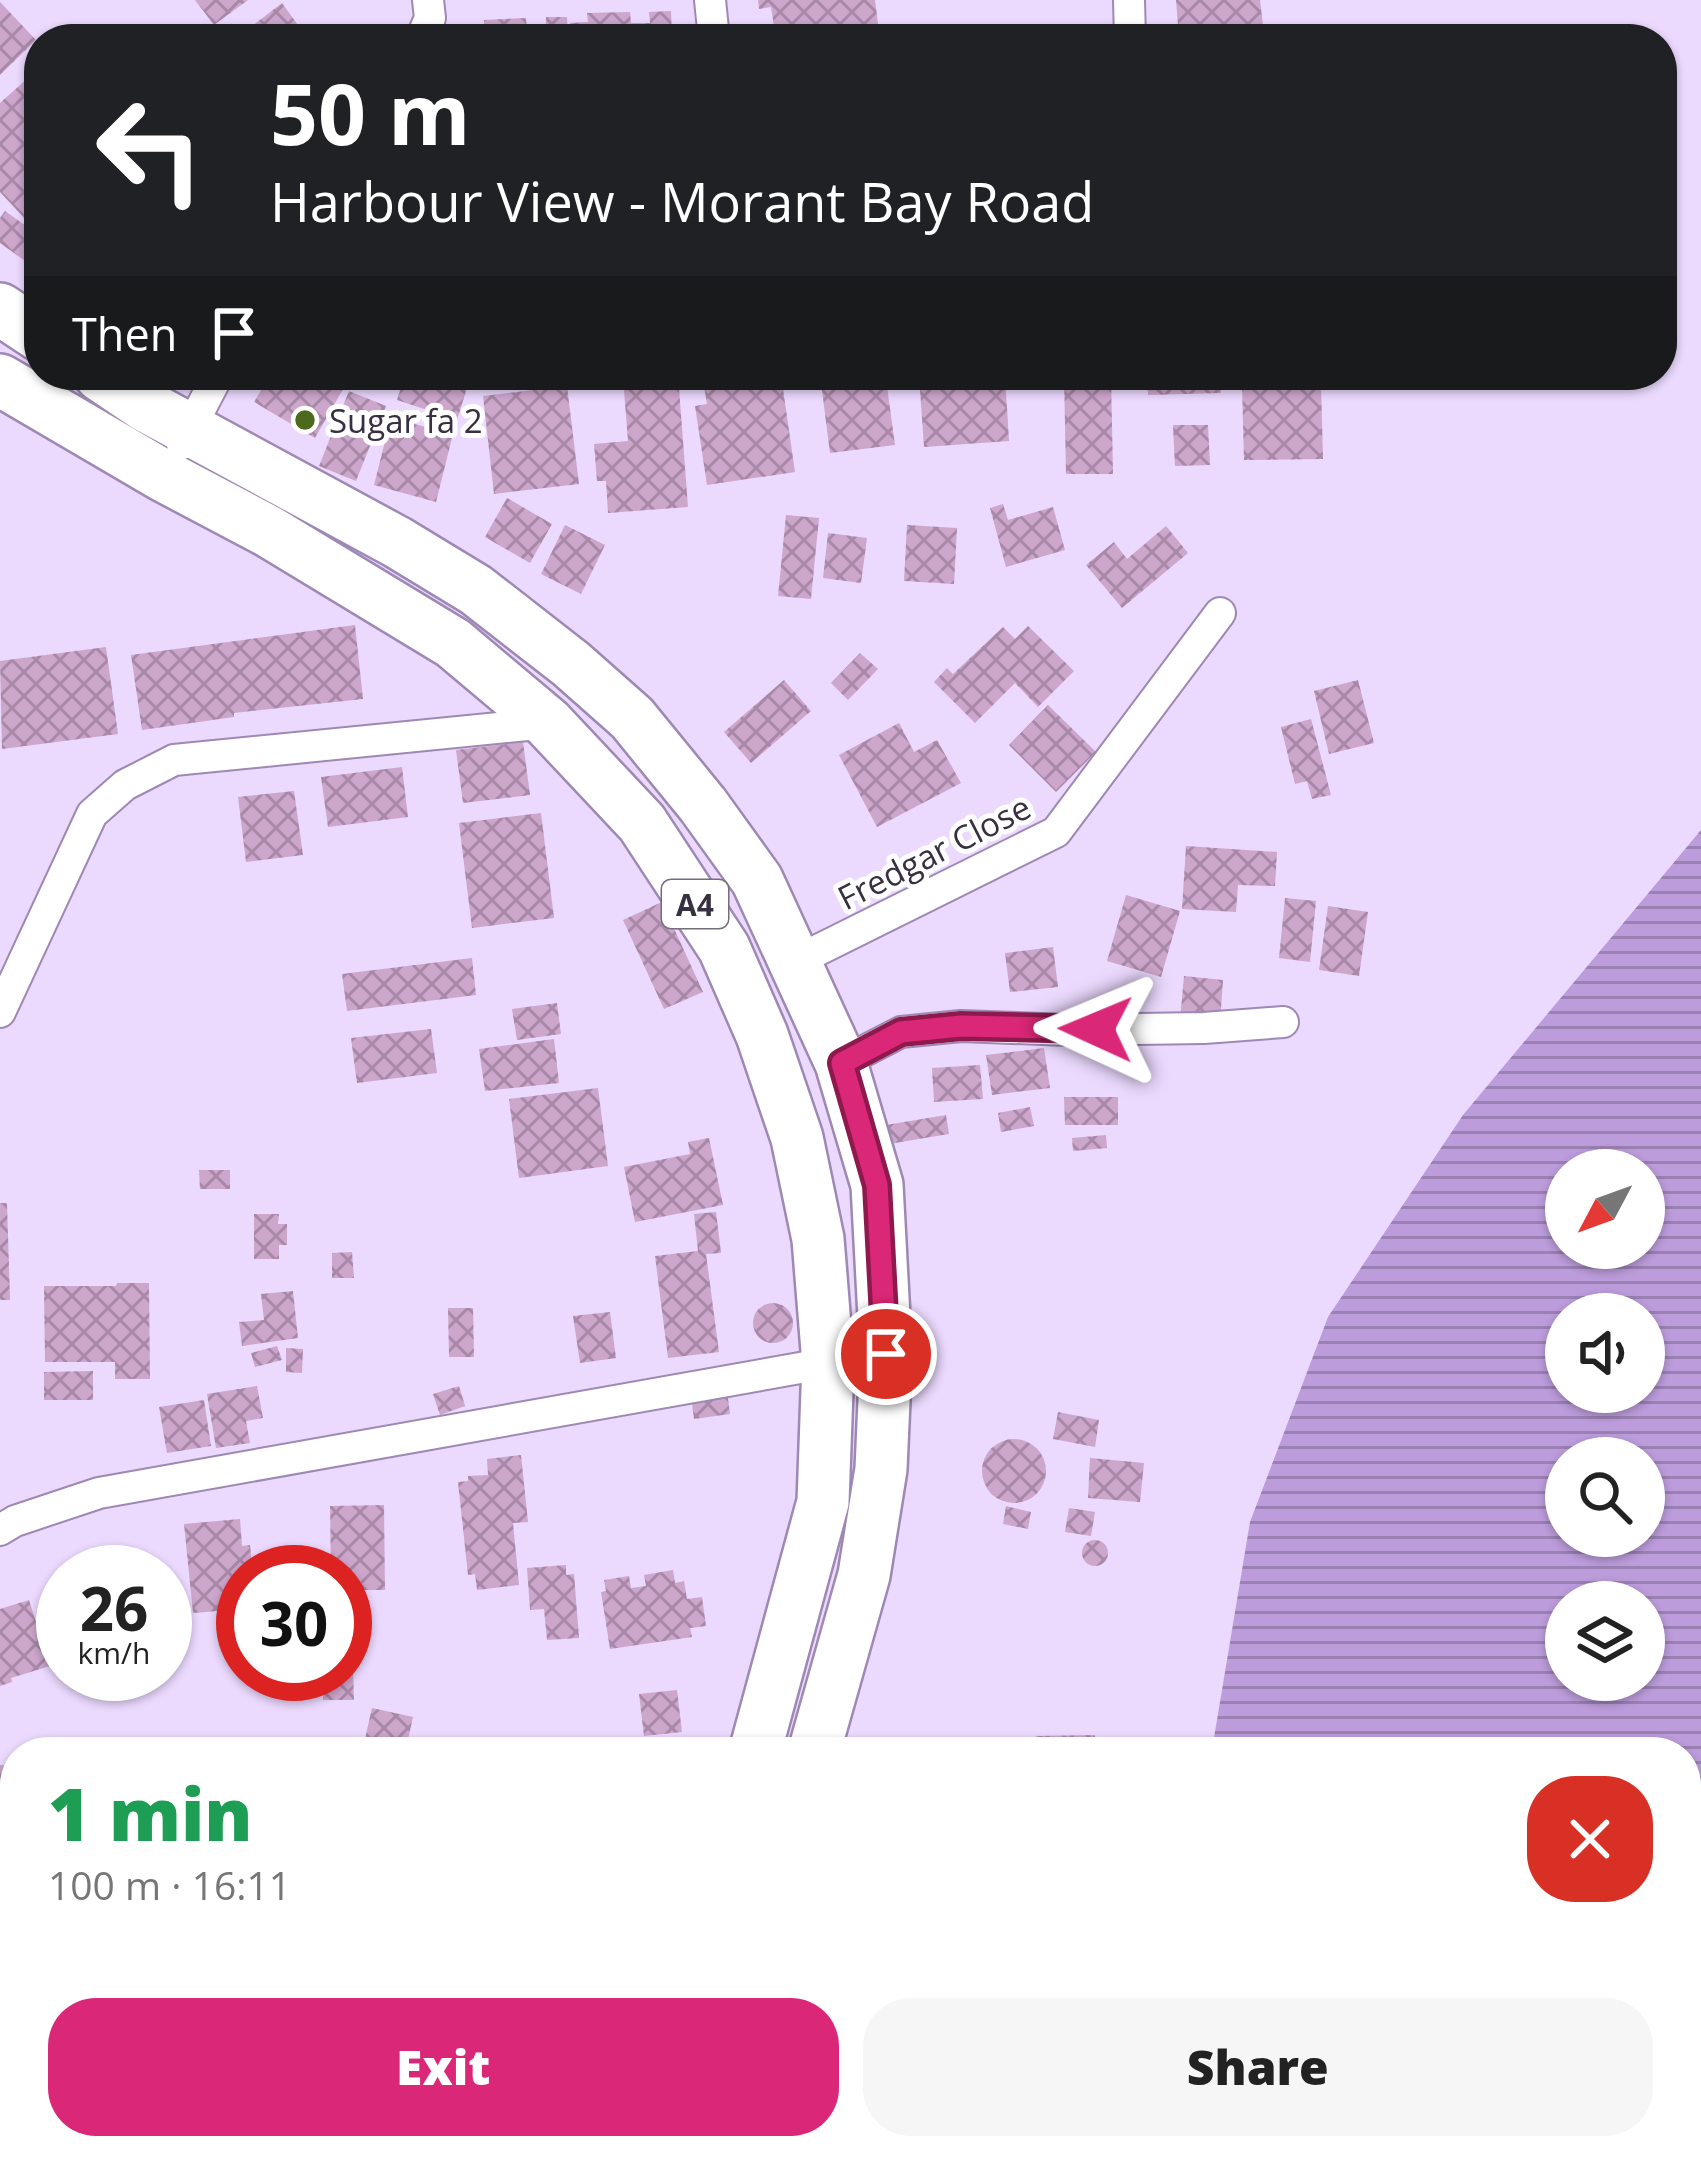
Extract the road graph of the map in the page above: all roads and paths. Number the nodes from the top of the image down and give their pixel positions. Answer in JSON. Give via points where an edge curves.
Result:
{"nodes":[{"id":1,"x":0,"y":380,"type":"edge"},
{"id":2,"x":122,"y":390,"type":"edge"},
{"id":3,"x":210,"y":390,"type":"edge"},
{"id":4,"x":191,"y":428,"type":"junction"},
{"id":5,"x":164,"y":476,"type":"junction"},
{"id":6,"x":1220,"y":614,"type":"dead end"},
{"id":7,"x":548,"y":723,"type":"junction"},
{"id":8,"x":794,"y":962,"type":"junction"},
{"id":9,"x":0,"y":1012,"type":"edge"},
{"id":10,"x":1283,"y":1022,"type":"dead end"},
{"id":11,"x":842,"y":1063,"type":"junction"},
{"id":12,"x":828,"y":1364,"type":"junction"},
{"id":13,"x":0,"y":1530,"type":"edge"},
{"id":14,"x":759,"y":1737,"type":"edge"},
{"id":15,"x":818,"y":1737,"type":"edge"}],
"edges":[{"from":1,"to":5,"type":"highway","number":"A4"},
{"from":2,"to":4,"type":"highway","number":"A4"},
{"from":3,"to":4,"type":"street"},
{"from":4,"to":5,"type":"street"},
{"from":4,"to":8,"type":"highway","number":"A4","via":[[476,590],[632,718],[757,880]]},
{"from":5,"to":7,"type":"highway","number":"A4","via":[[453,643]]},
{"from":6,"to":8,"type":"street","name":"Fredgar Close","via":[[1056,832]]},
{"from":7,"to":9,"type":"street","via":[[174,760],[125,784],[92,814]]},
{"from":7,"to":12,"type":"highway","number":"A4","via":[[642,823],[724,948],[797,1138]]},
{"from":8,"to":11,"type":"highway","number":"A4"},
{"from":10,"to":11,"type":"street","via":[[941,1028],[901,1032]]},
{"from":11,"to":15,"type":"highway","number":"A4","via":[[877,1185],[886,1354],[881,1468],[863,1575]]},
{"from":12,"to":13,"type":"street","via":[[99,1493]]},
{"from":12,"to":14,"type":"highway","number":"A4","via":[[823,1502]]}]}
